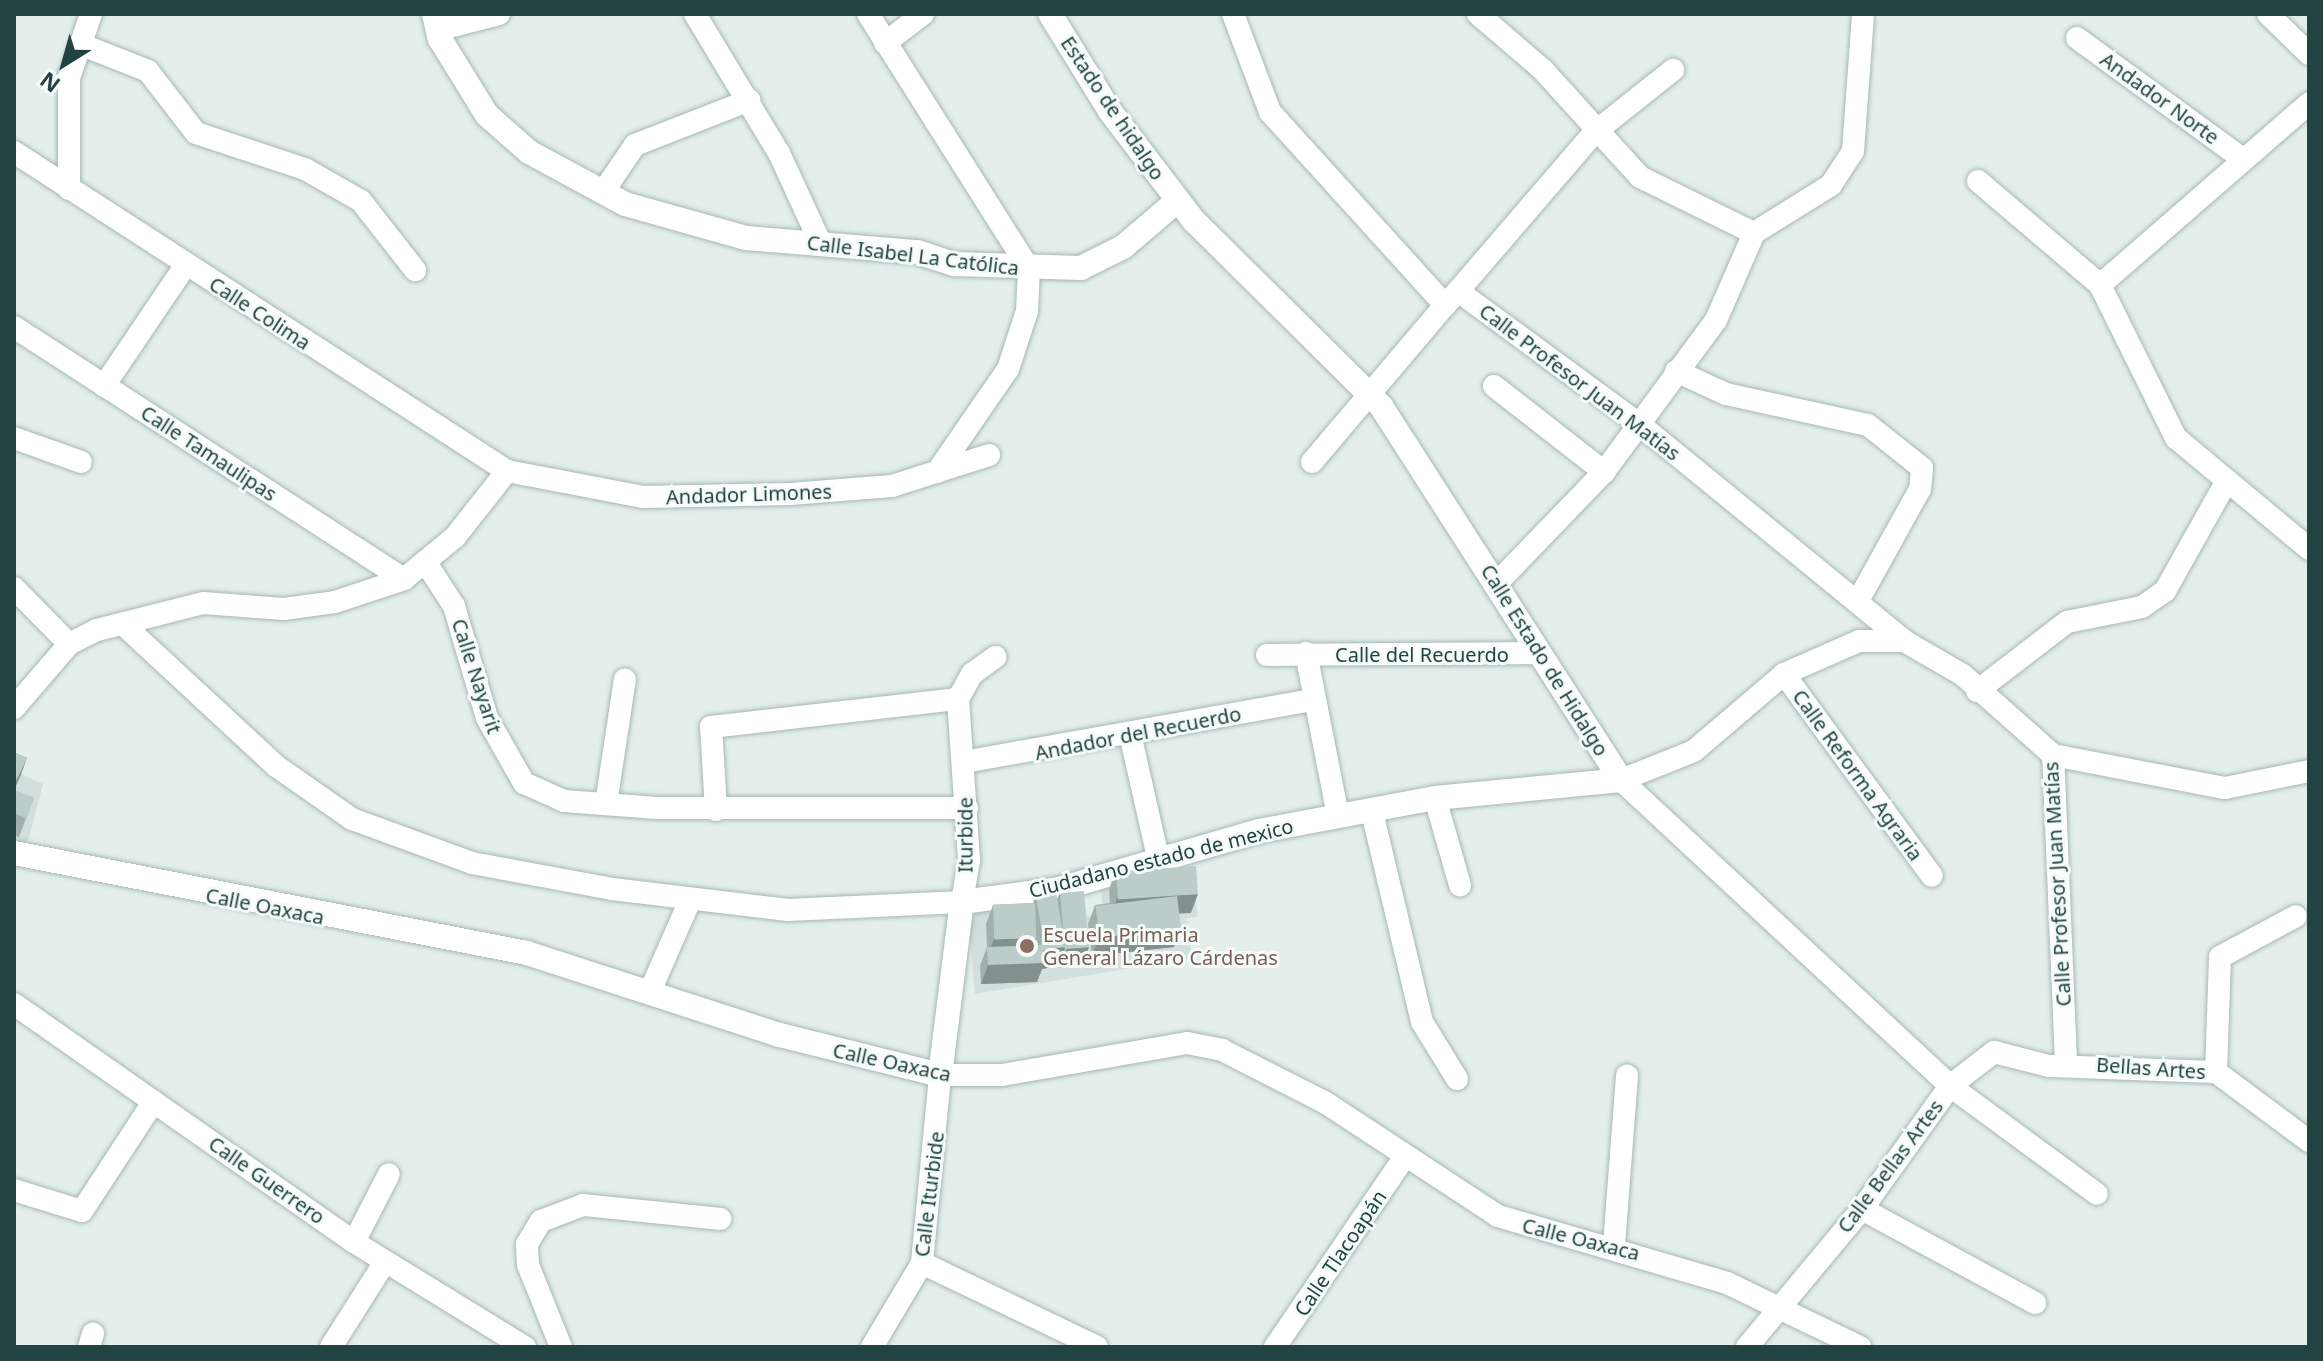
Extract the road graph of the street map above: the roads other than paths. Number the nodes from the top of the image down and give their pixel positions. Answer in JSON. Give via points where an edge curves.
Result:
{"nodes":[{"id":1,"x":91,"y":14,"type":"edge"},
{"id":2,"x":499,"y":14,"type":"edge"},
{"id":3,"x":695,"y":14,"type":"edge"},
{"id":4,"x":868,"y":14,"type":"edge"},
{"id":5,"x":923,"y":14,"type":"edge"},
{"id":6,"x":1050,"y":14,"type":"edge"},
{"id":7,"x":1233,"y":14,"type":"edge"},
{"id":8,"x":1478,"y":14,"type":"edge"},
{"id":9,"x":1863,"y":14,"type":"edge"},
{"id":10,"x":2268,"y":14,"type":"edge"},
{"id":11,"x":436,"y":22,"type":"edge"},
{"id":12,"x":2077,"y":38,"type":"dead end"},
{"id":13,"x":885,"y":43,"type":"junction"},
{"id":14,"x":85,"y":46,"type":"junction"},
{"id":15,"x":2309,"y":54,"type":"edge"},
{"id":16,"x":1673,"y":70,"type":"dead end"},
{"id":17,"x":750,"y":100,"type":"junction"},
{"id":18,"x":2309,"y":103,"type":"edge"},
{"id":19,"x":1595,"y":132,"type":"junction"},
{"id":20,"x":14,"y":152,"type":"edge"},
{"id":21,"x":2243,"y":159,"type":"junction"},
{"id":22,"x":1978,"y":181,"type":"dead end"},
{"id":23,"x":69,"y":189,"type":"junction"},
{"id":24,"x":603,"y":192,"type":"junction"},
{"id":25,"x":1177,"y":201,"type":"junction"},
{"id":26,"x":1754,"y":233,"type":"junction"},
{"id":27,"x":819,"y":240,"type":"junction"},
{"id":28,"x":185,"y":266,"type":"junction"},
{"id":29,"x":1029,"y":269,"type":"junction"},
{"id":30,"x":415,"y":270,"type":"dead end"},
{"id":31,"x":2100,"y":285,"type":"junction"},
{"id":32,"x":1452,"y":298,"type":"junction"},
{"id":33,"x":14,"y":327,"type":"edge"},
{"id":34,"x":1676,"y":371,"type":"junction"},
{"id":35,"x":104,"y":386,"type":"junction"},
{"id":36,"x":1494,"y":386,"type":"dead end"},
{"id":37,"x":1370,"y":395,"type":"junction"},
{"id":38,"x":1638,"y":423,"type":"junction"},
{"id":39,"x":14,"y":438,"type":"edge"},
{"id":40,"x":989,"y":455,"type":"dead end"},
{"id":41,"x":81,"y":462,"type":"dead end"},
{"id":42,"x":1312,"y":462,"type":"dead end"},
{"id":43,"x":507,"y":471,"type":"junction"},
{"id":44,"x":937,"y":472,"type":"junction"},
{"id":45,"x":1604,"y":472,"type":"junction"},
{"id":46,"x":2225,"y":484,"type":"junction"},
{"id":47,"x":2309,"y":549,"type":"edge"},
{"id":48,"x":428,"y":566,"type":"junction"},
{"id":49,"x":404,"y":579,"type":"junction"},
{"id":50,"x":1497,"y":583,"type":"junction"},
{"id":51,"x":14,"y":588,"type":"edge"},
{"id":52,"x":1858,"y":601,"type":"junction"},
{"id":53,"x":127,"y":628,"type":"junction"},
{"id":54,"x":1904,"y":641,"type":"junction"},
{"id":55,"x":69,"y":644,"type":"junction"},
{"id":56,"x":1306,"y":653,"type":"junction"},
{"id":57,"x":1538,"y":653,"type":"junction"},
{"id":58,"x":1267,"y":655,"type":"dead end"},
{"id":59,"x":995,"y":657,"type":"dead end"},
{"id":60,"x":1784,"y":674,"type":"junction"},
{"id":61,"x":625,"y":679,"type":"dead end"},
{"id":62,"x":1977,"y":691,"type":"junction"},
{"id":63,"x":958,"y":699,"type":"junction"},
{"id":64,"x":1312,"y":700,"type":"junction"},
{"id":65,"x":14,"y":708,"type":"edge"},
{"id":66,"x":1130,"y":734,"type":"junction"},
{"id":67,"x":2053,"y":755,"type":"junction"},
{"id":68,"x":964,"y":762,"type":"junction"},
{"id":69,"x":2309,"y":771,"type":"edge"},
{"id":70,"x":1621,"y":780,"type":"junction"},
{"id":71,"x":1435,"y":798,"type":"junction"},
{"id":72,"x":606,"y":804,"type":"junction"},
{"id":73,"x":967,"y":808,"type":"junction"},
{"id":74,"x":716,"y":810,"type":"junction"},
{"id":75,"x":1372,"y":812,"type":"junction"},
{"id":76,"x":1338,"y":816,"type":"junction"},
{"id":77,"x":14,"y":853,"type":"edge"},
{"id":78,"x":1158,"y":857,"type":"junction"},
{"id":79,"x":1932,"y":876,"type":"dead end"},
{"id":80,"x":1460,"y":885,"type":"dead end"},
{"id":81,"x":690,"y":900,"type":"junction"},
{"id":82,"x":962,"y":902,"type":"junction"},
{"id":83,"x":2296,"y":916,"type":"dead end"},
{"id":84,"x":651,"y":989,"type":"junction"},
{"id":85,"x":14,"y":1004,"type":"edge"},
{"id":86,"x":2066,"y":1062,"type":"junction"},
{"id":87,"x":2216,"y":1072,"type":"junction"},
{"id":88,"x":940,"y":1075,"type":"junction"},
{"id":89,"x":1627,"y":1075,"type":"dead end"},
{"id":90,"x":1457,"y":1079,"type":"dead end"},
{"id":91,"x":1950,"y":1086,"type":"junction"},
{"id":92,"x":154,"y":1101,"type":"junction"},
{"id":93,"x":2309,"y":1141,"type":"edge"},
{"id":94,"x":1404,"y":1158,"type":"junction"},
{"id":95,"x":389,"y":1174,"type":"dead end"},
{"id":96,"x":14,"y":1190,"type":"edge"},
{"id":97,"x":2097,"y":1194,"type":"dead end"},
{"id":98,"x":1862,"y":1209,"type":"junction"},
{"id":99,"x":720,"y":1219,"type":"dead end"},
{"id":100,"x":354,"y":1242,"type":"junction"},
{"id":101,"x":1614,"y":1245,"type":"junction"},
{"id":102,"x":385,"y":1262,"type":"junction"},
{"id":103,"x":922,"y":1263,"type":"junction"},
{"id":104,"x":2035,"y":1303,"type":"dead end"},
{"id":105,"x":1777,"y":1307,"type":"junction"},
{"id":106,"x":331,"y":1347,"type":"edge"},
{"id":107,"x":525,"y":1347,"type":"edge"},
{"id":108,"x":561,"y":1347,"type":"edge"},
{"id":109,"x":872,"y":1347,"type":"edge"},
{"id":110,"x":1097,"y":1347,"type":"edge"},
{"id":111,"x":1275,"y":1347,"type":"edge"},
{"id":112,"x":1747,"y":1347,"type":"edge"},
{"id":113,"x":1860,"y":1347,"type":"edge"}],
"edges":[{"from":1,"to":14,"type":"street"},
{"from":2,"to":11,"type":"street"},
{"from":3,"to":17,"type":"street"},
{"from":4,"to":13,"type":"street"},
{"from":5,"to":13,"type":"street"},
{"from":6,"to":25,"type":"street","name":"Estado de hidalgo"},
{"from":7,"to":32,"type":"street","name":"Calle Profesor Juan Matías","via":[[1258,82],[1287,134]]},
{"from":8,"to":19,"type":"street","via":[[1543,70]]},
{"from":9,"to":26,"type":"street","via":[[1853,151],[1831,185]]},
{"from":10,"to":15,"type":"street"},
{"from":11,"to":24,"type":"street","name":"Calle Isabel La Católica","via":[[487,115],[529,152]]},
{"from":12,"to":21,"type":"street","name":"Andador Norte"},
{"from":13,"to":29,"type":"street"},
{"from":14,"to":23,"type":"street","via":[[65,108]]},
{"from":14,"to":30,"type":"street","via":[[148,71],[196,133],[305,169],[361,201]]},
{"from":16,"to":19,"type":"street"},
{"from":17,"to":24,"type":"street","via":[[635,145]]},
{"from":17,"to":27,"type":"street"},
{"from":18,"to":21,"type":"street","name":"Andador Norte"},
{"from":19,"to":26,"type":"street","via":[[1640,177]]},
{"from":19,"to":32,"type":"street"},
{"from":20,"to":23,"type":"street","name":"Calle Colima"},
{"from":21,"to":31,"type":"street","name":"Andador Norte"},
{"from":22,"to":31,"type":"street"},
{"from":23,"to":28,"type":"street","name":"Calle Colima"},
{"from":24,"to":27,"type":"street","name":"Calle Isabel La Católica","via":[[746,238]]},
{"from":25,"to":29,"type":"street","name":"Calle Isabel La Católica","via":[[1123,247],[1081,268]]},
{"from":25,"to":37,"type":"street","name":"Calle Estado de Hidalgo"},
{"from":26,"to":34,"type":"street","via":[[1716,320]]},
{"from":27,"to":29,"type":"street","name":"Calle Isabel La Católica"},
{"from":28,"to":35,"type":"street"},
{"from":28,"to":43,"type":"street","name":"Calle Colima"},
{"from":29,"to":44,"type":"street","via":[[1027,311],[1008,369]]},
{"from":31,"to":46,"type":"street","via":[[2176,438]]},
{"from":32,"to":37,"type":"street"},
{"from":32,"to":38,"type":"street","name":"Calle Profesor Juan Matías"},
{"from":33,"to":35,"type":"street","name":"Calle Tamaulipas"},
{"from":34,"to":38,"type":"street"},
{"from":34,"to":52,"type":"street","via":[[1726,394],[1868,425],[1922,468],[1920,489]]},
{"from":35,"to":49,"type":"street","name":"Calle Tamaulipas"},
{"from":36,"to":45,"type":"street"},
{"from":37,"to":42,"type":"street"},
{"from":37,"to":50,"type":"street","name":"Calle Estado de Hidalgo"},
{"from":38,"to":45,"type":"street"},
{"from":38,"to":52,"type":"street","name":"Calle Profesor Juan Matías"},
{"from":39,"to":41,"type":"street"},
{"from":40,"to":44,"type":"street","name":"Andador Limones"},
{"from":43,"to":44,"type":"street","name":"Andador Limones","via":[[599,493],[695,497],[892,486]]},
{"from":43,"to":48,"type":"street"},
{"from":45,"to":50,"type":"street"},
{"from":46,"to":47,"type":"street"},
{"from":46,"to":62,"type":"street","via":[[2165,591],[2142,607],[2067,622]]},
{"from":48,"to":49,"type":"street"},
{"from":48,"to":72,"type":"street","name":"Calle Nayarit","via":[[454,606],[507,764],[524,783],[564,801]]},
{"from":49,"to":53,"type":"street","via":[[335,602],[284,609],[203,603]]},
{"from":50,"to":57,"type":"street","name":"Calle Estado de Hidalgo"},
{"from":51,"to":55,"type":"street"},
{"from":52,"to":54,"type":"street","name":"Calle Profesor Juan Matías"},
{"from":53,"to":55,"type":"street","via":[[97,630]]},
{"from":53,"to":81,"type":"street","name":"Ciudadano estado de mexico","via":[[276,766],[352,819],[472,863]]},
{"from":54,"to":60,"type":"street","name":"Ciudadano estado de mexico","via":[[1859,641]]},
{"from":54,"to":62,"type":"street"},
{"from":55,"to":65,"type":"street"},
{"from":56,"to":57,"type":"street","name":"Calle del Recuerdo"},
{"from":56,"to":58,"type":"street","name":"Calle del Recuerdo"},
{"from":56,"to":64,"type":"street"},
{"from":57,"to":70,"type":"street","name":"Calle Estado de Hidalgo"},
{"from":59,"to":63,"type":"street","via":[[972,674]]},
{"from":60,"to":70,"type":"street","name":"Ciudadano estado de mexico","via":[[1694,751]]},
{"from":60,"to":79,"type":"street","name":"Calle Reforma Agraria"},
{"from":61,"to":72,"type":"street"},
{"from":62,"to":67,"type":"street","name":"Calle Profesor Juan Matías"},
{"from":63,"to":68,"type":"street","name":"Iturbide"},
{"from":63,"to":74,"type":"street","via":[[711,727]]},
{"from":64,"to":66,"type":"street","name":"Andador del Recuerdo"},
{"from":64,"to":76,"type":"street"},
{"from":66,"to":68,"type":"street","name":"Andador del Recuerdo"},
{"from":66,"to":78,"type":"street"},
{"from":67,"to":69,"type":"street","via":[[2225,788]]},
{"from":67,"to":86,"type":"street","name":"Calle Profesor Juan Matías"},
{"from":68,"to":73,"type":"street","name":"Iturbide"},
{"from":70,"to":71,"type":"street","name":"Ciudadano estado de mexico"},
{"from":70,"to":91,"type":"street","name":"Calle Estado de Hidalgo"},
{"from":71,"to":75,"type":"street","name":"Ciudadano estado de mexico"},
{"from":71,"to":80,"type":"street"},
{"from":72,"to":74,"type":"street","name":"Calle Nayarit"},
{"from":73,"to":74,"type":"street","name":"Calle Nayarit"},
{"from":73,"to":82,"type":"street","name":"Iturbide"},
{"from":75,"to":76,"type":"street","name":"Ciudadano estado de mexico"},
{"from":75,"to":90,"type":"street","via":[[1422,1022]]},
{"from":76,"to":78,"type":"street","name":"Ciudadano estado de mexico"},
{"from":77,"to":84,"type":"street","name":"Calle Oaxaca","via":[[527,953]]},
{"from":78,"to":82,"type":"street","name":"Ciudadano estado de mexico","via":[[1059,889]]},
{"from":81,"to":82,"type":"street","name":"Ciudadano estado de mexico","via":[[788,910]]},
{"from":81,"to":84,"type":"street"},
{"from":82,"to":88,"type":"street","name":"Iturbide"},
{"from":83,"to":87,"type":"street","via":[[2220,957]]},
{"from":84,"to":88,"type":"street","name":"Calle Oaxaca","via":[[780,1035]]},
{"from":85,"to":92,"type":"street","name":"Calle Guerrero"},
{"from":86,"to":87,"type":"street","name":"Bellas Artes"},
{"from":86,"to":91,"type":"street","name":"Calle Bellas Artes","via":[[2049,1066],[1994,1052]]},
{"from":87,"to":93,"type":"street","name":"Bellas Artes"},
{"from":88,"to":94,"type":"street","name":"Calle Oaxaca","via":[[1002,1075],[1187,1043],[1222,1050],[1326,1103]]},
{"from":88,"to":103,"type":"street","name":"Calle Iturbide"},
{"from":89,"to":101,"type":"street"},
{"from":91,"to":97,"type":"street","name":"Calle Estado de Hidalgo"},
{"from":91,"to":98,"type":"street","name":"Calle Bellas Artes"},
{"from":92,"to":96,"type":"street","via":[[82,1211]]},
{"from":92,"to":100,"type":"street","name":"Calle Guerrero"},
{"from":94,"to":101,"type":"street","name":"Calle Oaxaca","via":[[1498,1216],[1555,1236]]},
{"from":94,"to":111,"type":"street","name":"Calle Tlacoapán"},
{"from":95,"to":100,"type":"street"},
{"from":98,"to":104,"type":"street"},
{"from":98,"to":105,"type":"street","name":"Calle Bellas Artes"},
{"from":99,"to":108,"type":"street","via":[[583,1205],[541,1221],[527,1244],[528,1265]]},
{"from":100,"to":102,"type":"street","name":"Calle Guerrero"},
{"from":101,"to":105,"type":"street","name":"Calle Oaxaca"},
{"from":102,"to":106,"type":"street"},
{"from":102,"to":107,"type":"street","name":"Calle Guerrero"},
{"from":103,"to":109,"type":"street","name":"Calle Iturbide"},
{"from":103,"to":110,"type":"street"},
{"from":105,"to":112,"type":"street","name":"Calle Bellas Artes"},
{"from":105,"to":113,"type":"street","name":"Calle Oaxaca"}]}
